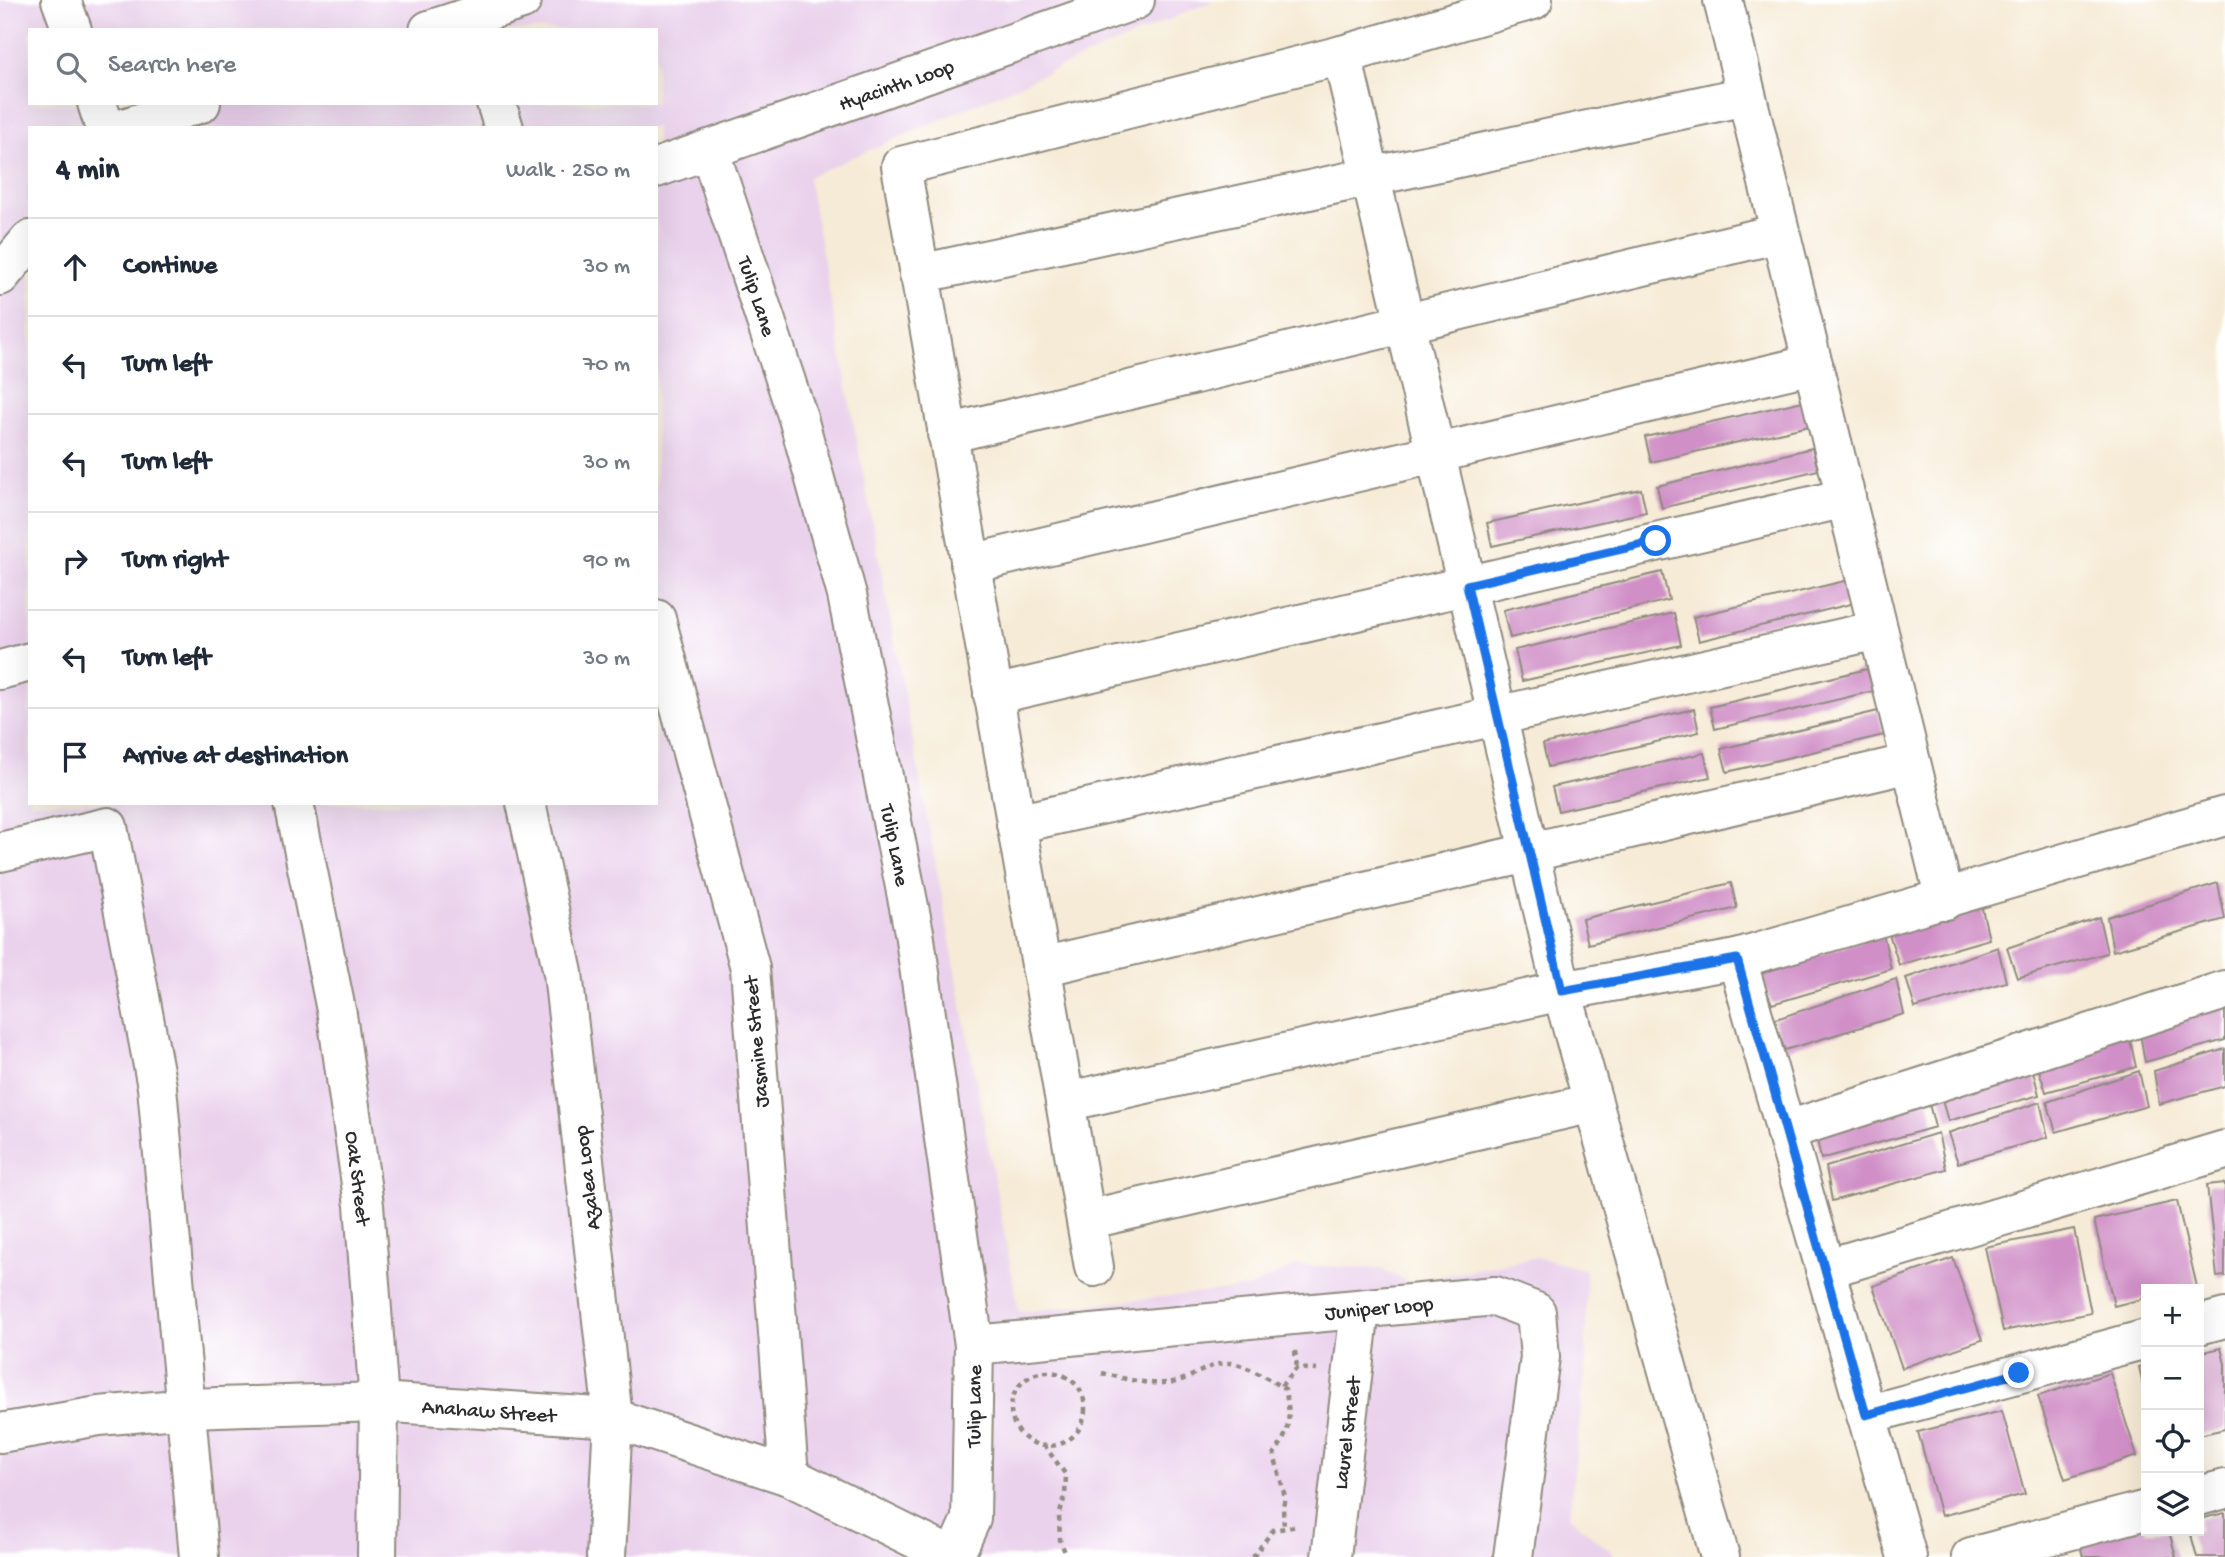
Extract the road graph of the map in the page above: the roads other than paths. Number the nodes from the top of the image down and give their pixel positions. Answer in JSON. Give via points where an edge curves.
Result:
{"nodes":[{"id":1,"x":61,"y":0,"type":"edge"},
{"id":2,"x":522,"y":0,"type":"edge"},
{"id":3,"x":1135,"y":0,"type":"edge"},
{"id":4,"x":1533,"y":0,"type":"edge"},
{"id":5,"x":1723,"y":0,"type":"edge"},
{"id":6,"x":471,"y":24,"type":"edge"},
{"id":7,"x":71,"y":28,"type":"edge"},
{"id":8,"x":443,"y":28,"type":"edge"},
{"id":9,"x":1342,"y":55,"type":"junction"},
{"id":10,"x":1746,"y":96,"type":"junction"},
{"id":11,"x":98,"y":105,"type":"edge"},
{"id":12,"x":195,"y":105,"type":"edge"},
{"id":13,"x":497,"y":105,"type":"edge"},
{"id":14,"x":104,"y":126,"type":"edge"},
{"id":15,"x":130,"y":126,"type":"edge"},
{"id":16,"x":502,"y":126,"type":"edge"},
{"id":17,"x":709,"y":149,"type":"junction"},
{"id":18,"x":658,"y":167,"type":"edge"},
{"id":19,"x":1371,"y":177,"type":"junction"},
{"id":20,"x":1780,"y":233,"type":"junction"},
{"id":21,"x":28,"y":242,"type":"edge"},
{"id":22,"x":919,"y":274,"type":"junction"},
{"id":23,"x":0,"y":276,"type":"edge"},
{"id":24,"x":1405,"y":323,"type":"junction"},
{"id":25,"x":1812,"y":364,"type":"junction"},
{"id":26,"x":947,"y":434,"type":"junction"},
{"id":27,"x":1436,"y":453,"type":"junction"},
{"id":28,"x":1846,"y":498,"type":"junction"},
{"id":29,"x":970,"y":564,"type":"junction"},
{"id":30,"x":1467,"y":585,"type":"junction"},
{"id":31,"x":658,"y":626,"type":"edge"},
{"id":32,"x":1878,"y":630,"type":"junction"},
{"id":33,"x":28,"y":663,"type":"edge"},
{"id":34,"x":0,"y":670,"type":"edge"},
{"id":35,"x":993,"y":695,"type":"junction"},
{"id":36,"x":1497,"y":715,"type":"junction"},
{"id":37,"x":1912,"y":763,"type":"junction"},
{"id":38,"x":294,"y":805,"type":"edge"},
{"id":39,"x":526,"y":805,"type":"edge"},
{"id":40,"x":2224,"y":822,"type":"edge"},
{"id":41,"x":1016,"y":824,"type":"junction"},
{"id":42,"x":0,"y":852,"type":"edge"},
{"id":43,"x":1530,"y":853,"type":"junction"},
{"id":44,"x":1945,"y":900,"type":"junction"},
{"id":45,"x":1737,"y":959,"type":"junction"},
{"id":46,"x":1041,"y":967,"type":"junction"},
{"id":47,"x":2225,"y":990,"type":"edge"},
{"id":48,"x":1562,"y":991,"type":"junction"},
{"id":49,"x":1065,"y":1102,"type":"junction"},
{"id":50,"x":1593,"y":1102,"type":"junction"},
{"id":51,"x":1785,"y":1131,"type":"junction"},
{"id":52,"x":2225,"y":1150,"type":"edge"},
{"id":53,"x":1086,"y":1220,"type":"junction"},
{"id":54,"x":1094,"y":1267,"type":"dead end"},
{"id":55,"x":1825,"y":1269,"type":"junction"},
{"id":56,"x":1360,"y":1309,"type":"junction"},
{"id":57,"x":2225,"y":1318,"type":"edge"},
{"id":58,"x":2204,"y":1324,"type":"edge"},
{"id":59,"x":2141,"y":1340,"type":"edge"},
{"id":60,"x":974,"y":1345,"type":"junction"},
{"id":61,"x":379,"y":1402,"type":"junction"},
{"id":62,"x":188,"y":1408,"type":"junction"},
{"id":63,"x":1866,"y":1415,"type":"junction"},
{"id":64,"x":613,"y":1418,"type":"junction"},
{"id":65,"x":0,"y":1433,"type":"edge"},
{"id":66,"x":789,"y":1476,"type":"junction"},
{"id":67,"x":2225,"y":1489,"type":"edge"},
{"id":68,"x":2204,"y":1495,"type":"edge"},
{"id":69,"x":2141,"y":1511,"type":"edge"},
{"id":70,"x":1332,"y":1544,"type":"edge"},
{"id":71,"x":200,"y":1557,"type":"edge"},
{"id":72,"x":377,"y":1557,"type":"edge"},
{"id":73,"x":606,"y":1557,"type":"edge"},
{"id":74,"x":953,"y":1557,"type":"edge"},
{"id":75,"x":1513,"y":1557,"type":"edge"},
{"id":76,"x":1720,"y":1557,"type":"edge"},
{"id":77,"x":1907,"y":1557,"type":"edge"},
{"id":78,"x":1971,"y":1557,"type":"edge"}],
"edges":[{"from":1,"to":7,"type":"street"},
{"from":2,"to":6,"type":"street"},
{"from":3,"to":17,"type":"street","name":"Hyacinth Loop"},
{"from":4,"to":9,"type":"street"},
{"from":5,"to":10,"type":"street"},
{"from":6,"to":8,"type":"street"},
{"from":9,"to":19,"type":"street"},
{"from":9,"to":22,"type":"street","via":[[901,166]]},
{"from":10,"to":19,"type":"street"},
{"from":10,"to":20,"type":"street"},
{"from":11,"to":14,"type":"street"},
{"from":12,"to":15,"type":"street"},
{"from":13,"to":16,"type":"street"},
{"from":17,"to":18,"type":"street","name":"Hyacinth Loop"},
{"from":17,"to":60,"type":"street","name":"Tulip Lane","via":[[798,418],[847,595],[914,932]]},
{"from":19,"to":22,"type":"street"},
{"from":19,"to":24,"type":"street"},
{"from":20,"to":24,"type":"street"},
{"from":20,"to":25,"type":"street"},
{"from":21,"to":23,"type":"street"},
{"from":22,"to":26,"type":"street"},
{"from":24,"to":26,"type":"street"},
{"from":24,"to":27,"type":"street"},
{"from":25,"to":27,"type":"street"},
{"from":25,"to":28,"type":"street"},
{"from":26,"to":29,"type":"street"},
{"from":27,"to":29,"type":"street"},
{"from":27,"to":30,"type":"street"},
{"from":28,"to":30,"type":"street"},
{"from":28,"to":32,"type":"street"},
{"from":29,"to":35,"type":"street"},
{"from":30,"to":35,"type":"street"},
{"from":30,"to":36,"type":"street"},
{"from":31,"to":66,"type":"street","name":"Jasmine Street","via":[[750,968]]},
{"from":32,"to":36,"type":"street"},
{"from":32,"to":37,"type":"street"},
{"from":33,"to":34,"type":"street"},
{"from":35,"to":41,"type":"street"},
{"from":36,"to":41,"type":"street"},
{"from":36,"to":43,"type":"street"},
{"from":37,"to":43,"type":"street"},
{"from":37,"to":44,"type":"street"},
{"from":38,"to":61,"type":"street","name":"Oak Street","via":[[337,1015],[364,1205]]},
{"from":39,"to":64,"type":"street","name":"Azalea Loop","via":[[563,973]]},
{"from":40,"to":44,"type":"street"},
{"from":41,"to":46,"type":"street"},
{"from":42,"to":62,"type":"street","via":[[108,827],[157,1087]]},
{"from":43,"to":46,"type":"street"},
{"from":43,"to":48,"type":"street"},
{"from":44,"to":45,"type":"street"},
{"from":45,"to":48,"type":"street"},
{"from":45,"to":51,"type":"street"},
{"from":46,"to":49,"type":"street"},
{"from":47,"to":51,"type":"street"},
{"from":48,"to":49,"type":"street"},
{"from":48,"to":50,"type":"street"},
{"from":49,"to":53,"type":"street"},
{"from":50,"to":53,"type":"street"},
{"from":50,"to":76,"type":"street"},
{"from":51,"to":55,"type":"street"},
{"from":52,"to":55,"type":"street"},
{"from":53,"to":54,"type":"street"},
{"from":55,"to":63,"type":"street"},
{"from":56,"to":60,"type":"street","name":"Juniper Loop"},
{"from":56,"to":70,"type":"street","name":"Laurel Street"},
{"from":56,"to":75,"type":"street","name":"Juniper Loop","via":[[1494,1296],[1536,1312],[1540,1357]]},
{"from":57,"to":58,"type":"street"},
{"from":59,"to":63,"type":"street"},
{"from":60,"to":74,"type":"street","name":"Tulip Lane","via":[[971,1519]]},
{"from":61,"to":62,"type":"street","name":"Anahaw Street"},
{"from":61,"to":64,"type":"street","name":"Anahaw Street"},
{"from":61,"to":72,"type":"street","name":"Oak Street"},
{"from":62,"to":65,"type":"street","name":"Anahaw Street","via":[[99,1416]]},
{"from":62,"to":71,"type":"street"},
{"from":63,"to":77,"type":"street"},
{"from":64,"to":66,"type":"street","name":"Anahaw Street"},
{"from":64,"to":73,"type":"street","name":"Azalea Loop"},
{"from":66,"to":74,"type":"street","name":"Anahaw Street"},
{"from":67,"to":68,"type":"street"},
{"from":69,"to":78,"type":"street"}]}
